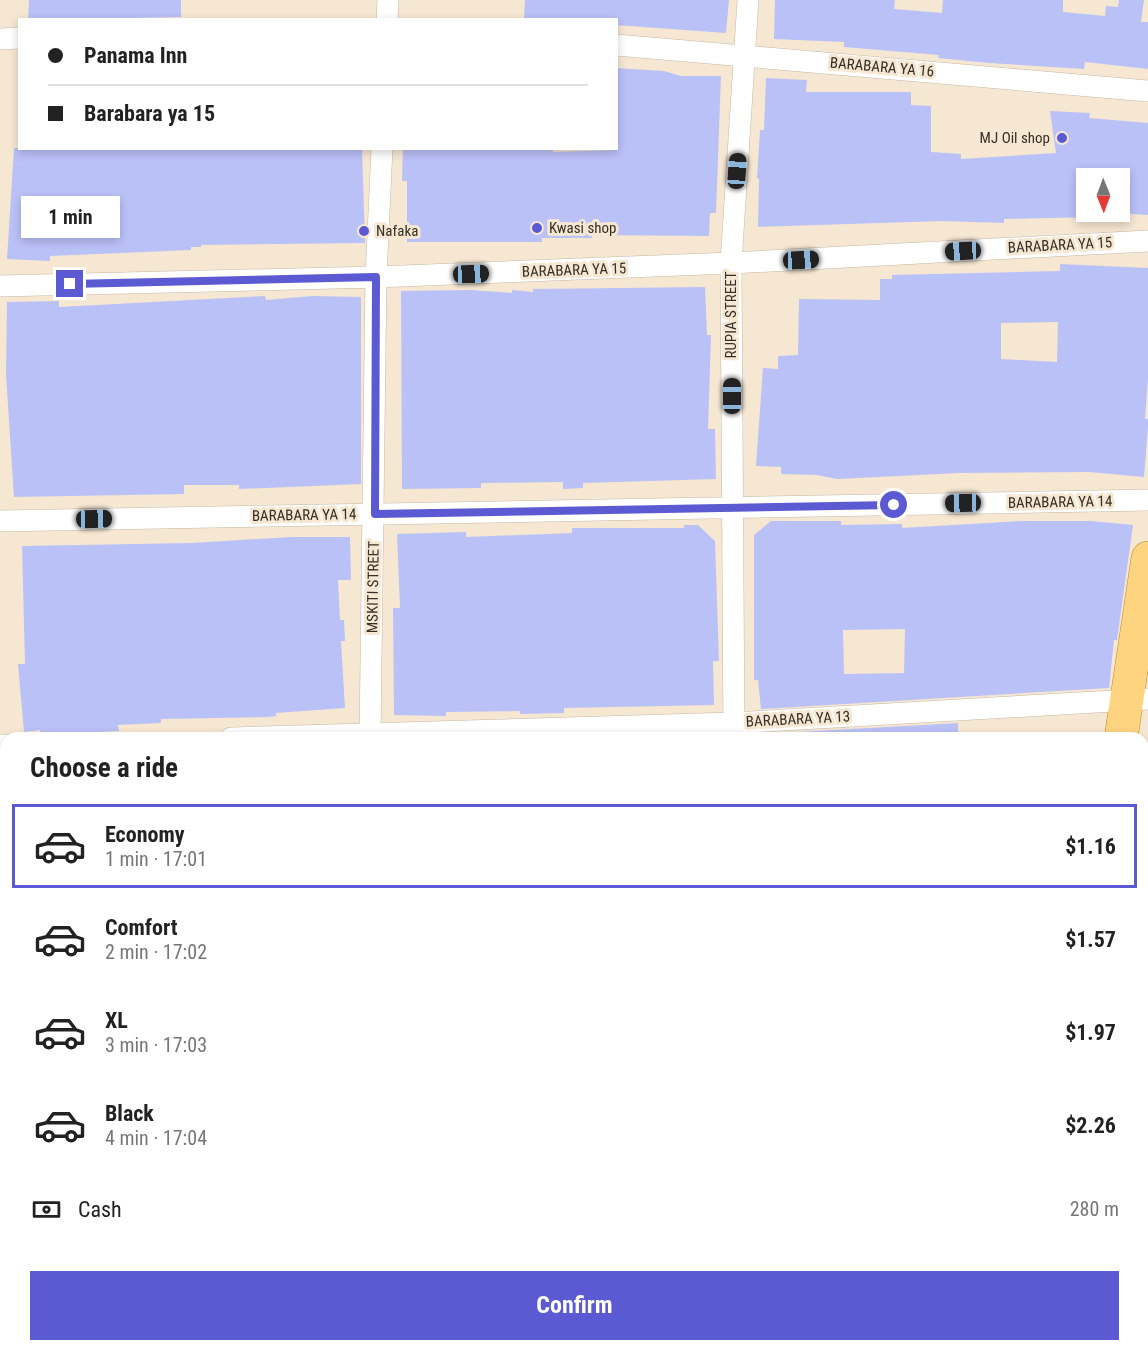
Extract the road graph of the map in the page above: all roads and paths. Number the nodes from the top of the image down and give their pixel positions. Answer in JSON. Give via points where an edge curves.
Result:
{"nodes":[{"id":1,"x":388,"y":0,"type":"edge"},
{"id":2,"x":748,"y":0,"type":"edge"},
{"id":3,"x":387,"y":18,"type":"edge"},
{"id":4,"x":18,"y":38,"type":"edge"},
{"id":5,"x":0,"y":39,"type":"edge"},
{"id":6,"x":618,"y":45,"type":"edge"},
{"id":7,"x":745,"y":55,"type":"junction"},
{"id":8,"x":1148,"y":92,"type":"edge"},
{"id":9,"x":382,"y":150,"type":"edge"},
{"id":10,"x":1148,"y":241,"type":"edge"},
{"id":11,"x":731,"y":263,"type":"junction"},
{"id":12,"x":376,"y":277,"type":"junction"},
{"id":13,"x":0,"y":286,"type":"edge"},
{"id":14,"x":1148,"y":500,"type":"edge"},
{"id":15,"x":732,"y":507,"type":"junction"},
{"id":16,"x":375,"y":514,"type":"junction"},
{"id":17,"x":0,"y":521,"type":"edge"},
{"id":18,"x":1148,"y":558,"type":"edge"},
{"id":19,"x":1138,"y":699,"type":"edge"},
{"id":20,"x":733,"y":730,"type":"edge"},
{"id":21,"x":370,"y":732,"type":"edge"},
{"id":22,"x":612,"y":732,"type":"edge"},
{"id":23,"x":1124,"y":732,"type":"edge"}],
"edges":[{"from":1,"to":3,"type":"street"},
{"from":2,"to":7,"type":"street","name":"RUPIA STREET"},
{"from":4,"to":5,"type":"street"},
{"from":6,"to":7,"type":"street","name":"BARABARA YA 16"},
{"from":7,"to":8,"type":"street","name":"BARABARA YA 16"},
{"from":7,"to":11,"type":"street","name":"RUPIA STREET"},
{"from":9,"to":12,"type":"street","name":"MSKITI STREET"},
{"from":10,"to":11,"type":"street","name":"BARABARA YA 15"},
{"from":11,"to":12,"type":"street","name":"BARABARA YA 15"},
{"from":11,"to":15,"type":"street","name":"RUPIA STREET"},
{"from":12,"to":13,"type":"street","name":"BARABARA YA 15"},
{"from":12,"to":16,"type":"street","name":"MSKITI STREET"},
{"from":14,"to":15,"type":"street","name":"BARABARA YA 14"},
{"from":15,"to":16,"type":"street","name":"BARABARA YA 14"},
{"from":15,"to":20,"type":"street","name":"RUPIA STREET"},
{"from":16,"to":17,"type":"street","name":"BARABARA YA 14"},
{"from":16,"to":21,"type":"street","name":"MSKITI STREET"},
{"from":18,"to":19,"type":"main road"},
{"from":19,"to":20,"type":"street","name":"BARABARA YA 13"},
{"from":19,"to":23,"type":"main road"},
{"from":20,"to":22,"type":"street","name":"BARABARA YA 13"}]}
